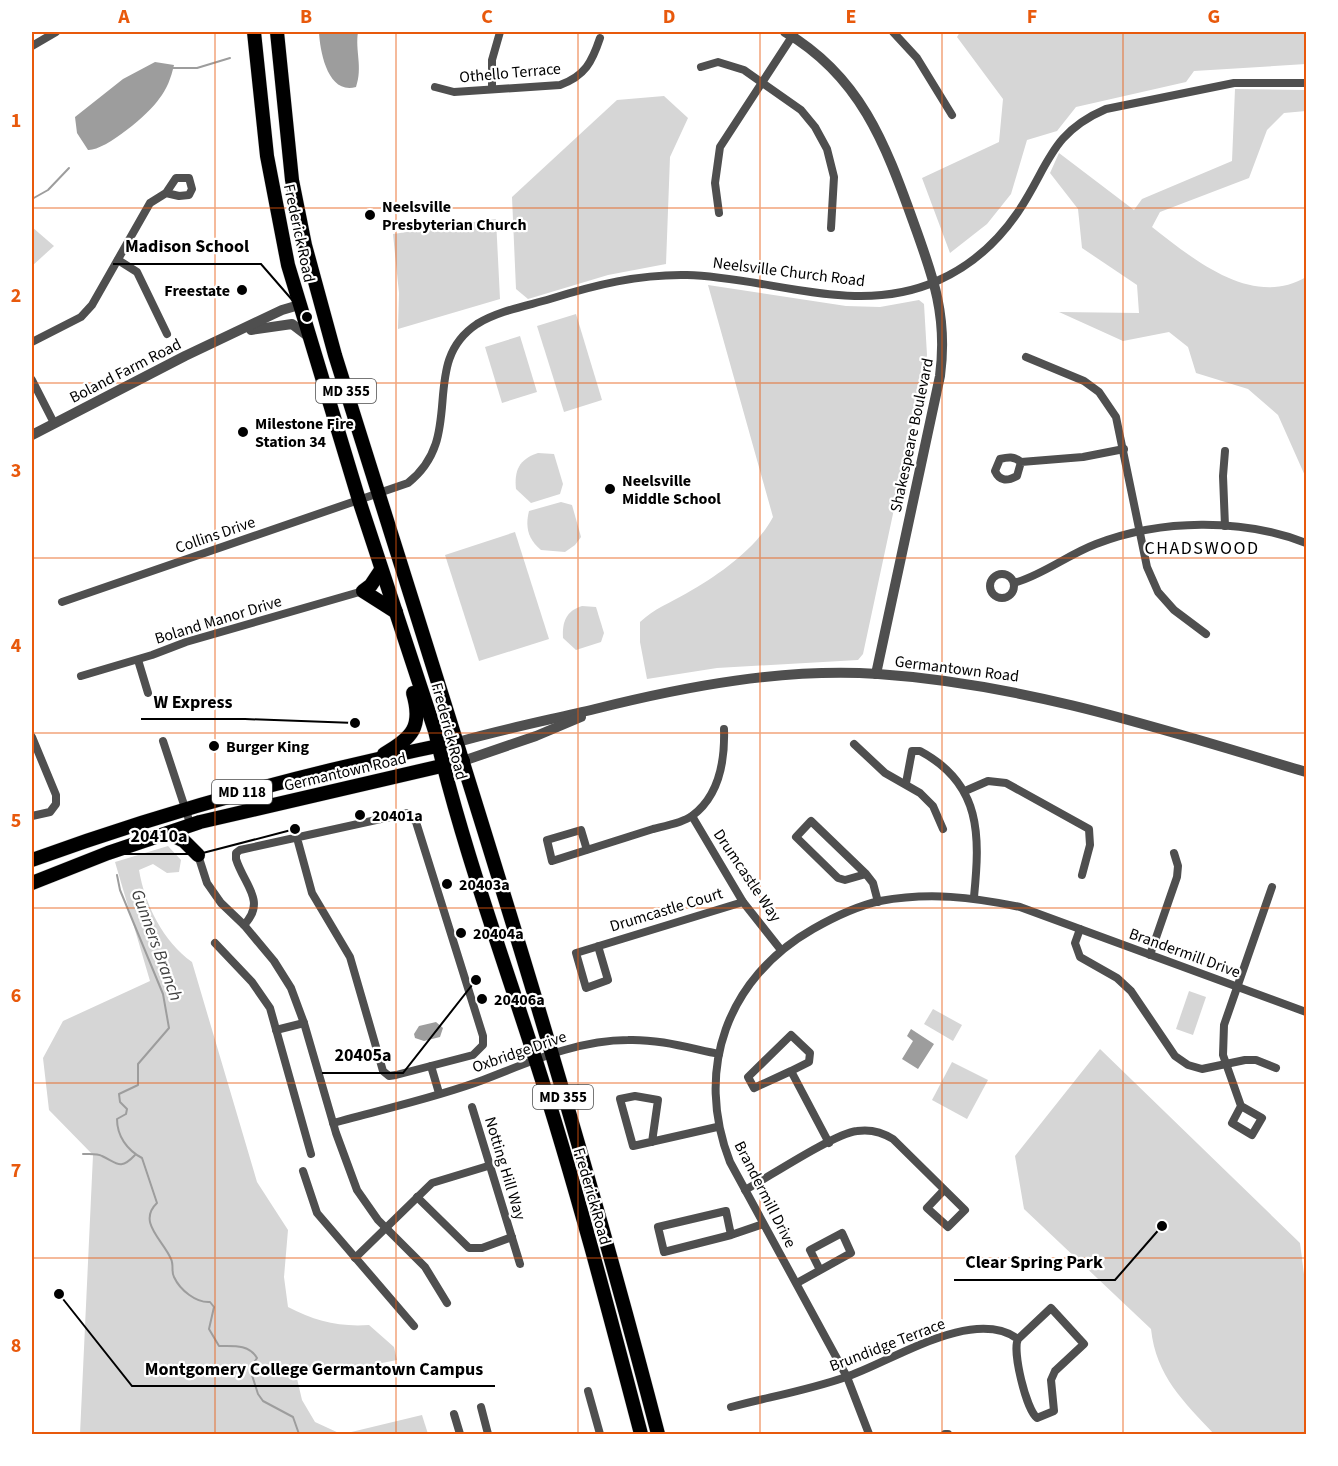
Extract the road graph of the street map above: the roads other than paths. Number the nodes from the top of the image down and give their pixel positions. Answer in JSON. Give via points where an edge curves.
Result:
{"nodes":[{"id":1,"x":35,"y":32,"type":"edge"},
{"id":2,"x":54,"y":32,"type":"edge"},
{"id":3,"x":254,"y":32,"type":"edge"},
{"id":4,"x":276,"y":32,"type":"edge"},
{"id":5,"x":500,"y":32,"type":"edge"},
{"id":6,"x":893,"y":32,"type":"edge"},
{"id":7,"x":791,"y":33,"type":"edge"},
{"id":8,"x":600,"y":38,"type":"dead end"},
{"id":9,"x":35,"y":44,"type":"edge"},
{"id":10,"x":701,"y":67,"type":"dead end"},
{"id":11,"x":761,"y":82,"type":"junction"},
{"id":12,"x":1306,"y":83,"type":"edge"},
{"id":13,"x":435,"y":87,"type":"dead end"},
{"id":14,"x":492,"y":89,"type":"junction"},
{"id":15,"x":952,"y":115,"type":"dead end"},
{"id":16,"x":166,"y":193,"type":"dead end"},
{"id":17,"x":718,"y":213,"type":"dead end"},
{"id":18,"x":831,"y":228,"type":"dead end"},
{"id":19,"x":118,"y":261,"type":"junction"},
{"id":20,"x":936,"y":282,"type":"junction"},
{"id":21,"x":299,"y":305,"type":"junction"},
{"id":22,"x":167,"y":334,"type":"dead end"},
{"id":23,"x":233,"y":334,"type":"junction"},
{"id":24,"x":309,"y":337,"type":"junction"},
{"id":25,"x":32,"y":342,"type":"edge"},
{"id":26,"x":334,"y":355,"type":"junction"},
{"id":27,"x":1026,"y":357,"type":"dead end"},
{"id":28,"x":32,"y":380,"type":"edge"},
{"id":29,"x":54,"y":423,"type":"junction"},
{"id":30,"x":32,"y":435,"type":"edge"},
{"id":31,"x":1124,"y":449,"type":"junction"},
{"id":32,"x":1225,"y":451,"type":"dead end"},
{"id":33,"x":1021,"y":462,"type":"dead end"},
{"id":34,"x":378,"y":494,"type":"junction"},
{"id":35,"x":359,"y":500,"type":"junction"},
{"id":36,"x":1225,"y":526,"type":"junction"},
{"id":37,"x":1141,"y":532,"type":"junction"},
{"id":38,"x":1306,"y":543,"type":"edge"},
{"id":39,"x":381,"y":570,"type":"junction"},
{"id":40,"x":1014,"y":583,"type":"dead end"},
{"id":41,"x":363,"y":591,"type":"junction"},
{"id":42,"x":62,"y":602,"type":"dead end"},
{"id":43,"x":396,"y":612,"type":"junction"},
{"id":44,"x":1206,"y":634,"type":"dead end"},
{"id":45,"x":138,"y":660,"type":"junction"},
{"id":46,"x":412,"y":662,"type":"junction"},
{"id":47,"x":876,"y":674,"type":"junction"},
{"id":48,"x":81,"y":676,"type":"dead end"},
{"id":49,"x":148,"y":693,"type":"dead end"},
{"id":50,"x":595,"y":709,"type":"junction"},
{"id":51,"x":723,"y":729,"type":"dead end"},
{"id":52,"x":32,"y":737,"type":"edge"},
{"id":53,"x":163,"y":741,"type":"dead end"},
{"id":54,"x":458,"y":742,"type":"junction"},
{"id":55,"x":854,"y":744,"type":"dead end"},
{"id":56,"x":438,"y":746,"type":"junction"},
{"id":57,"x":373,"y":760,"type":"junction"},
{"id":58,"x":463,"y":760,"type":"junction"},
{"id":59,"x":442,"y":766,"type":"junction"},
{"id":60,"x":1306,"y":772,"type":"edge"},
{"id":61,"x":906,"y":783,"type":"junction"},
{"id":62,"x":965,"y":791,"type":"junction"},
{"id":63,"x":184,"y":808,"type":"junction"},
{"id":64,"x":32,"y":816,"type":"edge"},
{"id":65,"x":692,"y":816,"type":"junction"},
{"id":66,"x":191,"y":826,"type":"junction"},
{"id":67,"x":944,"y":829,"type":"dead end"},
{"id":68,"x":168,"y":832,"type":"junction"},
{"id":69,"x":297,"y":838,"type":"junction"},
{"id":70,"x":588,"y":850,"type":"junction"},
{"id":71,"x":1174,"y":853,"type":"dead end"},
{"id":72,"x":198,"y":855,"type":"junction"},
{"id":73,"x":32,"y":860,"type":"edge"},
{"id":74,"x":866,"y":874,"type":"junction"},
{"id":75,"x":1082,"y":875,"type":"dead end"},
{"id":76,"x":32,"y":883,"type":"edge"},
{"id":77,"x":1272,"y":887,"type":"dead end"},
{"id":78,"x":974,"y":897,"type":"junction"},
{"id":79,"x":743,"y":902,"type":"junction"},
{"id":80,"x":878,"y":902,"type":"junction"},
{"id":81,"x":244,"y":926,"type":"junction"},
{"id":82,"x":1080,"y":929,"type":"junction"},
{"id":83,"x":215,"y":943,"type":"dead end"},
{"id":84,"x":598,"y":946,"type":"junction"},
{"id":85,"x":781,"y":950,"type":"junction"},
{"id":86,"x":1150,"y":955,"type":"junction"},
{"id":87,"x":1237,"y":987,"type":"junction"},
{"id":88,"x":1306,"y":1012,"type":"edge"},
{"id":89,"x":304,"y":1023,"type":"junction"},
{"id":90,"x":276,"y":1030,"type":"junction"},
{"id":91,"x":718,"y":1054,"type":"junction"},
{"id":92,"x":551,"y":1055,"type":"junction"},
{"id":93,"x":535,"y":1059,"type":"junction"},
{"id":94,"x":1226,"y":1064,"type":"junction"},
{"id":95,"x":431,"y":1066,"type":"junction"},
{"id":96,"x":1276,"y":1068,"type":"dead end"},
{"id":97,"x":791,"y":1071,"type":"junction"},
{"id":98,"x":439,"y":1093,"type":"junction"},
{"id":99,"x":1241,"y":1106,"type":"dead end"},
{"id":100,"x":472,"y":1107,"type":"dead end"},
{"id":101,"x":333,"y":1123,"type":"junction"},
{"id":102,"x":717,"y":1127,"type":"junction"},
{"id":103,"x":652,"y":1142,"type":"junction"},
{"id":104,"x":829,"y":1143,"type":"junction"},
{"id":105,"x":311,"y":1154,"type":"dead end"},
{"id":106,"x":488,"y":1166,"type":"junction"},
{"id":107,"x":303,"y":1171,"type":"dead end"},
{"id":108,"x":745,"y":1190,"type":"junction"},
{"id":109,"x":944,"y":1190,"type":"junction"},
{"id":110,"x":417,"y":1197,"type":"junction"},
{"id":111,"x":763,"y":1224,"type":"junction"},
{"id":112,"x":386,"y":1228,"type":"junction"},
{"id":113,"x":731,"y":1235,"type":"junction"},
{"id":114,"x":512,"y":1238,"type":"junction"},
{"id":115,"x":355,"y":1258,"type":"junction"},
{"id":116,"x":520,"y":1263,"type":"dead end"},
{"id":117,"x":820,"y":1270,"type":"junction"},
{"id":118,"x":796,"y":1283,"type":"junction"},
{"id":119,"x":447,"y":1303,"type":"dead end"},
{"id":120,"x":414,"y":1326,"type":"dead end"},
{"id":121,"x":1018,"y":1338,"type":"junction"},
{"id":122,"x":847,"y":1377,"type":"junction"},
{"id":123,"x":588,"y":1391,"type":"dead end"},
{"id":124,"x":481,"y":1407,"type":"dead end"},
{"id":125,"x":731,"y":1407,"type":"dead end"},
{"id":126,"x":454,"y":1414,"type":"dead end"},
{"id":127,"x":460,"y":1434,"type":"edge"},
{"id":128,"x":488,"y":1434,"type":"edge"},
{"id":129,"x":600,"y":1434,"type":"edge"},
{"id":130,"x":641,"y":1434,"type":"edge"},
{"id":131,"x":658,"y":1434,"type":"edge"},
{"id":132,"x":869,"y":1434,"type":"edge"}],
"edges":[{"from":1,"to":9,"type":"street"},
{"from":2,"to":9,"type":"street"},
{"from":3,"to":21,"type":"main road","name":"Frederick Road","number":"MD 355","via":[[273,191]]},
{"from":4,"to":26,"type":"main road","name":"Frederick Road","number":"MD 355","via":[[292,180]]},
{"from":5,"to":14,"type":"street","via":[[492,60]]},
{"from":6,"to":15,"type":"street","via":[[917,58]]},
{"from":7,"to":11,"type":"street"},
{"from":7,"to":20,"type":"street","name":"Shakespeare Boulevard","via":[[835,71],[869,114],[890,157]]},
{"from":8,"to":14,"type":"street","name":"Othello Terrace","via":[[593,59],[575,80],[560,85]]},
{"from":10,"to":11,"type":"street","via":[[725,63]]},
{"from":11,"to":17,"type":"street","via":[[720,147],[715,183]]},
{"from":11,"to":18,"type":"street","via":[[801,111],[827,149],[835,185]]},
{"from":12,"to":20,"type":"street","name":"Neelsville Church Road","via":[[1206,87],[1092,115],[1071,129],[1051,151],[1019,211],[991,246]]},
{"from":13,"to":14,"type":"street","name":"Othello Terrace","via":[[454,92]]},
{"from":16,"to":19,"type":"street","via":[[150,203]]},
{"from":19,"to":22,"type":"street","via":[[137,272]]},
{"from":19,"to":25,"type":"street","via":[[81,317]]},
{"from":20,"to":34,"type":"street","name":"Neelsville Church Road","via":[[896,294],[860,296],[710,276],[642,276],[604,282],[489,318],[469,331],[448,363],[439,435],[428,463],[408,483]]},
{"from":20,"to":47,"type":"street","name":"Shakespeare Boulevard","via":[[943,322],[940,376]]},
{"from":21,"to":23,"type":"street","name":"Boland Farm Road"},
{"from":21,"to":24,"type":"main road","name":"Frederick Road","number":"MD 355"},
{"from":21,"to":26,"type":"main road","via":[[314,317]]},
{"from":23,"to":24,"type":"street","name":"Boland Farm Road","via":[[284,323],[297,326]]},
{"from":23,"to":29,"type":"street","name":"Boland Farm Road"},
{"from":24,"to":35,"type":"main road","name":"Frederick Road","number":"MD 355"},
{"from":26,"to":34,"type":"main road","name":"Frederick Road","number":"MD 355"},
{"from":27,"to":31,"type":"street","via":[[1084,381],[1099,392],[1116,417]]},
{"from":28,"to":29,"type":"street"},
{"from":29,"to":30,"type":"street","name":"Boland Farm Road"},
{"from":31,"to":33,"type":"street"},
{"from":31,"to":37,"type":"street"},
{"from":32,"to":36,"type":"street"},
{"from":34,"to":35,"type":"street","name":"Collins Drive"},
{"from":34,"to":54,"type":"main road","name":"Frederick Road","number":"MD 355"},
{"from":35,"to":39,"type":"main road","name":"Frederick Road","number":"MD 355"},
{"from":35,"to":42,"type":"street","name":"Collins Drive"},
{"from":36,"to":37,"type":"street"},
{"from":36,"to":38,"type":"street","via":[[1258,529]]},
{"from":37,"to":40,"type":"street","via":[[1096,544]]},
{"from":37,"to":44,"type":"street","via":[[1147,567],[1158,592],[1174,610]]},
{"from":39,"to":41,"type":"main road"},
{"from":39,"to":43,"type":"main road","name":"Frederick Road","number":"MD 355"},
{"from":41,"to":43,"type":"main road"},
{"from":41,"to":45,"type":"street","name":"Boland Manor Drive","via":[[186,642]]},
{"from":43,"to":46,"type":"main road","name":"Frederick Road","number":"MD 355"},
{"from":45,"to":48,"type":"street","name":"Boland Manor Drive"},
{"from":45,"to":49,"type":"street"},
{"from":46,"to":56,"type":"main road","name":"Frederick Road","number":"MD 355"},
{"from":46,"to":57,"type":"main road","via":[[411,684],[418,708],[416,724],[408,738]]},
{"from":47,"to":50,"type":"street","name":"Germantown Road","via":[[764,677],[636,697]]},
{"from":47,"to":60,"type":"street","name":"Germantown Road","via":[[982,686],[1065,702]]},
{"from":50,"to":54,"type":"street","name":"Germantown Road"},
{"from":50,"to":58,"type":"street","name":"Germantown Road","via":[[536,736]]},
{"from":51,"to":65,"type":"street","via":[[719,777]]},
{"from":52,"to":64,"type":"street","via":[[56,795],[56,804],[50,812]]},
{"from":53,"to":63,"type":"street"},
{"from":54,"to":56,"type":"main road","name":"Germantown Road","number":"MD 118"},
{"from":54,"to":58,"type":"main road","name":"Frederick Road","number":"MD 355"},
{"from":55,"to":61,"type":"street","via":[[885,773]]},
{"from":56,"to":57,"type":"main road","name":"Germantown Road","number":"MD 118"},
{"from":56,"to":59,"type":"main road","name":"Frederick Road","number":"MD 355"},
{"from":57,"to":63,"type":"main road","name":"Germantown Road","number":"MD 118"},
{"from":58,"to":59,"type":"main road","name":"Germantown Road","number":"MD 118"},
{"from":58,"to":92,"type":"main road","name":"Frederick Road","number":"MD 355"},
{"from":59,"to":66,"type":"main road","name":"Germantown Road","number":"MD 118"},
{"from":59,"to":93,"type":"main road","name":"Frederick Road","number":"MD 355"},
{"from":61,"to":62,"type":"street","via":[[912,751],[920,751],[954,777]]},
{"from":61,"to":67,"type":"street","via":[[933,806]]},
{"from":62,"to":75,"type":"street","via":[[988,781],[1006,783],[1089,829],[1090,845]]},
{"from":62,"to":78,"type":"street","via":[[979,848]]},
{"from":63,"to":66,"type":"street"},
{"from":63,"to":73,"type":"main road","name":"Germantown Road","number":"MD 118"},
{"from":65,"to":70,"type":"street"},
{"from":65,"to":79,"type":"street","name":"Drumcastle Way"},
{"from":66,"to":68,"type":"main road","name":"Germantown Road","number":"MD 118"},
{"from":66,"to":72,"type":"main road"},
{"from":68,"to":72,"type":"main road"},
{"from":68,"to":76,"type":"main road","name":"Germantown Road","number":"MD 118"},
{"from":69,"to":81,"type":"street","via":[[236,853],[256,906]]},
{"from":69,"to":95,"type":"street","via":[[312,893],[350,957],[382,1071],[389,1076]]},
{"from":69,"to":95,"type":"street","via":[[398,814],[413,817],[483,1036],[483,1045],[473,1055]]},
{"from":70,"to":70,"type":"street","via":[[552,861],[547,840],[582,830]]},
{"from":71,"to":86,"type":"street","via":[[1177,877]]},
{"from":72,"to":81,"type":"street","via":[[207,883]]},
{"from":74,"to":74,"type":"street","via":[[811,820],[796,837],[838,878]]},
{"from":74,"to":80,"type":"street"},
{"from":77,"to":87,"type":"street"},
{"from":78,"to":80,"type":"street","name":"Brandermill Drive","via":[[919,896]]},
{"from":78,"to":82,"type":"street","name":"Brandermill Drive"},
{"from":79,"to":84,"type":"street","name":"Drumcastle Court"},
{"from":79,"to":85,"type":"street","name":"Drumcastle Way"},
{"from":80,"to":85,"type":"street","name":"Brandermill Drive","via":[[824,922]]},
{"from":81,"to":89,"type":"street","via":[[291,988]]},
{"from":82,"to":86,"type":"street","name":"Brandermill Drive"},
{"from":82,"to":94,"type":"street","via":[[1075,943],[1080,957],[1117,978],[1131,991],[1175,1056],[1202,1069]]},
{"from":83,"to":90,"type":"street","via":[[252,982],[270,1008]]},
{"from":84,"to":84,"type":"street","name":"Drumcastle Court","via":[[576,953],[586,988],[608,980]]},
{"from":85,"to":91,"type":"street","name":"Brandermill Drive","via":[[741,996],[726,1025]]},
{"from":86,"to":87,"type":"street","name":"Brandermill Drive"},
{"from":87,"to":88,"type":"street","name":"Brandermill Drive"},
{"from":87,"to":94,"type":"street","via":[[1224,1025]]},
{"from":89,"to":90,"type":"street"},
{"from":89,"to":101,"type":"street"},
{"from":90,"to":105,"type":"street"},
{"from":91,"to":92,"type":"street","name":"Oxbridge Drive","via":[[628,1040]]},
{"from":91,"to":102,"type":"street","name":"Brandermill Drive"},
{"from":92,"to":93,"type":"street","name":"Oxbridge Drive"},
{"from":92,"to":131,"type":"main road","name":"Frederick Road","number":"MD 355"},
{"from":93,"to":98,"type":"street","name":"Oxbridge Drive"},
{"from":93,"to":130,"type":"main road","name":"Frederick Road","number":"MD 355"},
{"from":94,"to":96,"type":"street","via":[[1256,1060]]},
{"from":94,"to":99,"type":"street"},
{"from":95,"to":98,"type":"street"},
{"from":97,"to":97,"type":"street","via":[[754,1088],[748,1077],[791,1035],[810,1053],[809,1062]]},
{"from":97,"to":104,"type":"street"},
{"from":98,"to":101,"type":"street","name":"Oxbridge Drive"},
{"from":100,"to":106,"type":"street","name":"Notting Hill Way"},
{"from":101,"to":112,"type":"street","via":[[357,1190]]},
{"from":102,"to":103,"type":"street"},
{"from":102,"to":108,"type":"street","name":"Brandermill Drive"},
{"from":103,"to":103,"type":"street","via":[[633,1146],[620,1099],[634,1096],[658,1100]]},
{"from":104,"to":108,"type":"street"},
{"from":104,"to":109,"type":"street","via":[[854,1131],[884,1133]]},
{"from":106,"to":110,"type":"street","via":[[432,1183]]},
{"from":106,"to":114,"type":"street","name":"Notting Hill Way"},
{"from":107,"to":115,"type":"street","via":[[317,1213]]},
{"from":108,"to":111,"type":"street","name":"Brandermill Drive"},
{"from":109,"to":109,"type":"street","via":[[965,1210],[948,1227],[927,1208]]},
{"from":110,"to":112,"type":"street"},
{"from":110,"to":114,"type":"street","name":"Notting Hill Way","via":[[469,1248]]},
{"from":111,"to":113,"type":"street"},
{"from":111,"to":118,"type":"street","name":"Brandermill Drive"},
{"from":112,"to":115,"type":"street"},
{"from":112,"to":119,"type":"street","via":[[425,1267]]},
{"from":113,"to":113,"type":"street","via":[[664,1252],[658,1227],[726,1210]]},
{"from":114,"to":116,"type":"street","name":"Notting Hill Way"},
{"from":115,"to":120,"type":"street"},
{"from":117,"to":117,"type":"street","via":[[851,1253],[842,1233],[810,1250]]},
{"from":117,"to":118,"type":"street"},
{"from":118,"to":122,"type":"street","name":"Brandermill Drive"},
{"from":121,"to":121,"type":"street","via":[[1016,1357],[1031,1411],[1037,1418],[1051,1414],[1051,1380],[1055,1371],[1084,1344],[1051,1308]]},
{"from":121,"to":122,"type":"street","name":"Brundidge Terrace","via":[[1000,1329],[973,1328]]},
{"from":122,"to":125,"type":"street","name":"Brundidge Terrace"},
{"from":122,"to":132,"type":"street","name":"Brandermill Drive"},
{"from":123,"to":129,"type":"street"},
{"from":124,"to":128,"type":"street"},
{"from":126,"to":127,"type":"street"}]}
